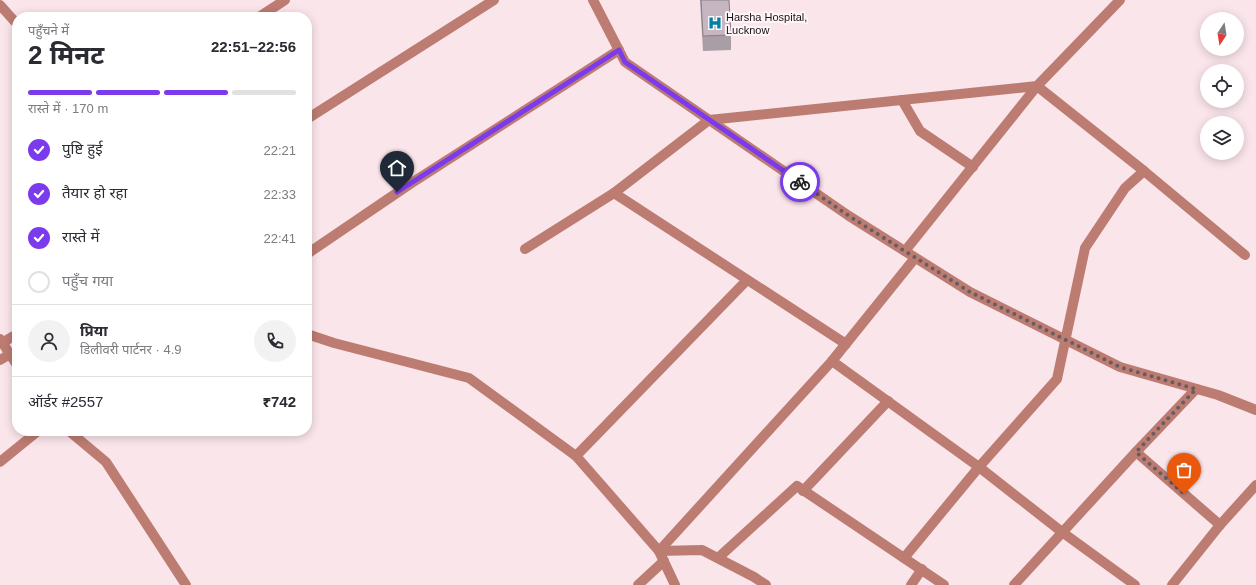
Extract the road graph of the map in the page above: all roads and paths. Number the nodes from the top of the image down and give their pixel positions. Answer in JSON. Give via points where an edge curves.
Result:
{"nodes":[{"id":1,"x":285,"y":0,"type":"edge"},
{"id":2,"x":494,"y":0,"type":"edge"},
{"id":3,"x":593,"y":0,"type":"edge"},
{"id":4,"x":1120,"y":0,"type":"edge"},
{"id":5,"x":0,"y":5,"type":"edge"},
{"id":6,"x":267,"y":12,"type":"edge"},
{"id":7,"x":12,"y":18,"type":"edge"},
{"id":8,"x":619,"y":50,"type":"junction"},
{"id":9,"x":1037,"y":86,"type":"junction"},
{"id":10,"x":902,"y":100,"type":"junction"},
{"id":11,"x":312,"y":115,"type":"edge"},
{"id":12,"x":710,"y":120,"type":"junction"},
{"id":13,"x":973,"y":167,"type":"junction"},
{"id":14,"x":1144,"y":171,"type":"junction"},
{"id":15,"x":614,"y":193,"type":"junction"},
{"id":16,"x":525,"y":249,"type":"dead end"},
{"id":17,"x":312,"y":251,"type":"edge"},
{"id":18,"x":905,"y":251,"type":"junction"},
{"id":19,"x":1245,"y":255,"type":"dead end"},
{"id":20,"x":915,"y":258,"type":"junction"},
{"id":21,"x":747,"y":280,"type":"junction"},
{"id":22,"x":12,"y":336,"type":"edge"},
{"id":23,"x":312,"y":336,"type":"edge"},
{"id":24,"x":1065,"y":339,"type":"junction"},
{"id":25,"x":1,"y":341,"type":"edge"},
{"id":26,"x":846,"y":344,"type":"junction"},
{"id":27,"x":10,"y":354,"type":"junction"},
{"id":28,"x":12,"y":357,"type":"edge"},
{"id":29,"x":0,"y":360,"type":"edge"},
{"id":30,"x":832,"y":361,"type":"junction"},
{"id":31,"x":1196,"y":389,"type":"junction"},
{"id":32,"x":888,"y":401,"type":"junction"},
{"id":33,"x":1256,"y":410,"type":"edge"},
{"id":34,"x":32,"y":436,"type":"edge"},
{"id":35,"x":75,"y":436,"type":"edge"},
{"id":36,"x":1136,"y":452,"type":"junction"},
{"id":37,"x":576,"y":456,"type":"junction"},
{"id":38,"x":0,"y":462,"type":"edge"},
{"id":39,"x":979,"y":467,"type":"junction"},
{"id":40,"x":1256,"y":485,"type":"edge"},
{"id":41,"x":803,"y":491,"type":"junction"},
{"id":42,"x":1220,"y":525,"type":"junction"},
{"id":43,"x":1062,"y":532,"type":"junction"},
{"id":44,"x":659,"y":551,"type":"junction"},
{"id":45,"x":718,"y":558,"type":"junction"},
{"id":46,"x":904,"y":558,"type":"junction"},
{"id":47,"x":664,"y":561,"type":"junction"},
{"id":48,"x":922,"y":570,"type":"junction"},
{"id":49,"x":185,"y":584,"type":"edge"},
{"id":50,"x":638,"y":585,"type":"edge"},
{"id":51,"x":675,"y":585,"type":"edge"},
{"id":52,"x":766,"y":585,"type":"edge"},
{"id":53,"x":912,"y":585,"type":"edge"},
{"id":54,"x":944,"y":585,"type":"edge"},
{"id":55,"x":1014,"y":585,"type":"edge"},
{"id":56,"x":1135,"y":585,"type":"edge"},
{"id":57,"x":1172,"y":585,"type":"edge"}],
"edges":[{"from":1,"to":6,"type":"street"},
{"from":2,"to":11,"type":"street"},
{"from":3,"to":8,"type":"street"},
{"from":4,"to":9,"type":"street"},
{"from":5,"to":7,"type":"street"},
{"from":8,"to":12,"type":"street","via":[[625,62]]},
{"from":8,"to":17,"type":"street","via":[[410,184]]},
{"from":9,"to":10,"type":"street"},
{"from":9,"to":13,"type":"street"},
{"from":9,"to":14,"type":"street"},
{"from":10,"to":12,"type":"street"},
{"from":10,"to":13,"type":"street","via":[[920,131]]},
{"from":12,"to":15,"type":"street"},
{"from":12,"to":18,"type":"street","via":[[849,216]]},
{"from":13,"to":18,"type":"street"},
{"from":14,"to":19,"type":"street"},
{"from":14,"to":24,"type":"street","via":[[1125,188],[1085,248]]},
{"from":15,"to":16,"type":"street"},
{"from":15,"to":21,"type":"street"},
{"from":18,"to":20,"type":"street"},
{"from":20,"to":24,"type":"street","via":[[970,292]]},
{"from":20,"to":26,"type":"street"},
{"from":21,"to":26,"type":"street"},
{"from":21,"to":37,"type":"street"},
{"from":22,"to":25,"type":"street"},
{"from":23,"to":37,"type":"street","via":[[468,378]]},
{"from":24,"to":31,"type":"street","via":[[1120,367]]},
{"from":24,"to":39,"type":"street","via":[[1057,379]]},
{"from":25,"to":27,"type":"street"},
{"from":26,"to":30,"type":"street"},
{"from":27,"to":28,"type":"street"},
{"from":27,"to":29,"type":"street"},
{"from":30,"to":32,"type":"street"},
{"from":30,"to":44,"type":"street"},
{"from":31,"to":33,"type":"street"},
{"from":31,"to":36,"type":"street"},
{"from":32,"to":39,"type":"street"},
{"from":32,"to":41,"type":"street"},
{"from":34,"to":38,"type":"street"},
{"from":35,"to":49,"type":"street","via":[[106,462]]},
{"from":36,"to":42,"type":"street"},
{"from":36,"to":43,"type":"street"},
{"from":37,"to":44,"type":"street"},
{"from":39,"to":43,"type":"street"},
{"from":39,"to":46,"type":"street"},
{"from":40,"to":42,"type":"street"},
{"from":41,"to":45,"type":"street","via":[[797,486]]},
{"from":41,"to":46,"type":"street"},
{"from":42,"to":57,"type":"street"},
{"from":43,"to":55,"type":"street"},
{"from":43,"to":56,"type":"street"},
{"from":44,"to":45,"type":"street","via":[[702,550]]},
{"from":44,"to":47,"type":"street"},
{"from":45,"to":52,"type":"street"},
{"from":46,"to":48,"type":"street"},
{"from":47,"to":50,"type":"street"},
{"from":47,"to":51,"type":"street"},
{"from":48,"to":53,"type":"street"},
{"from":48,"to":54,"type":"street"}]}
